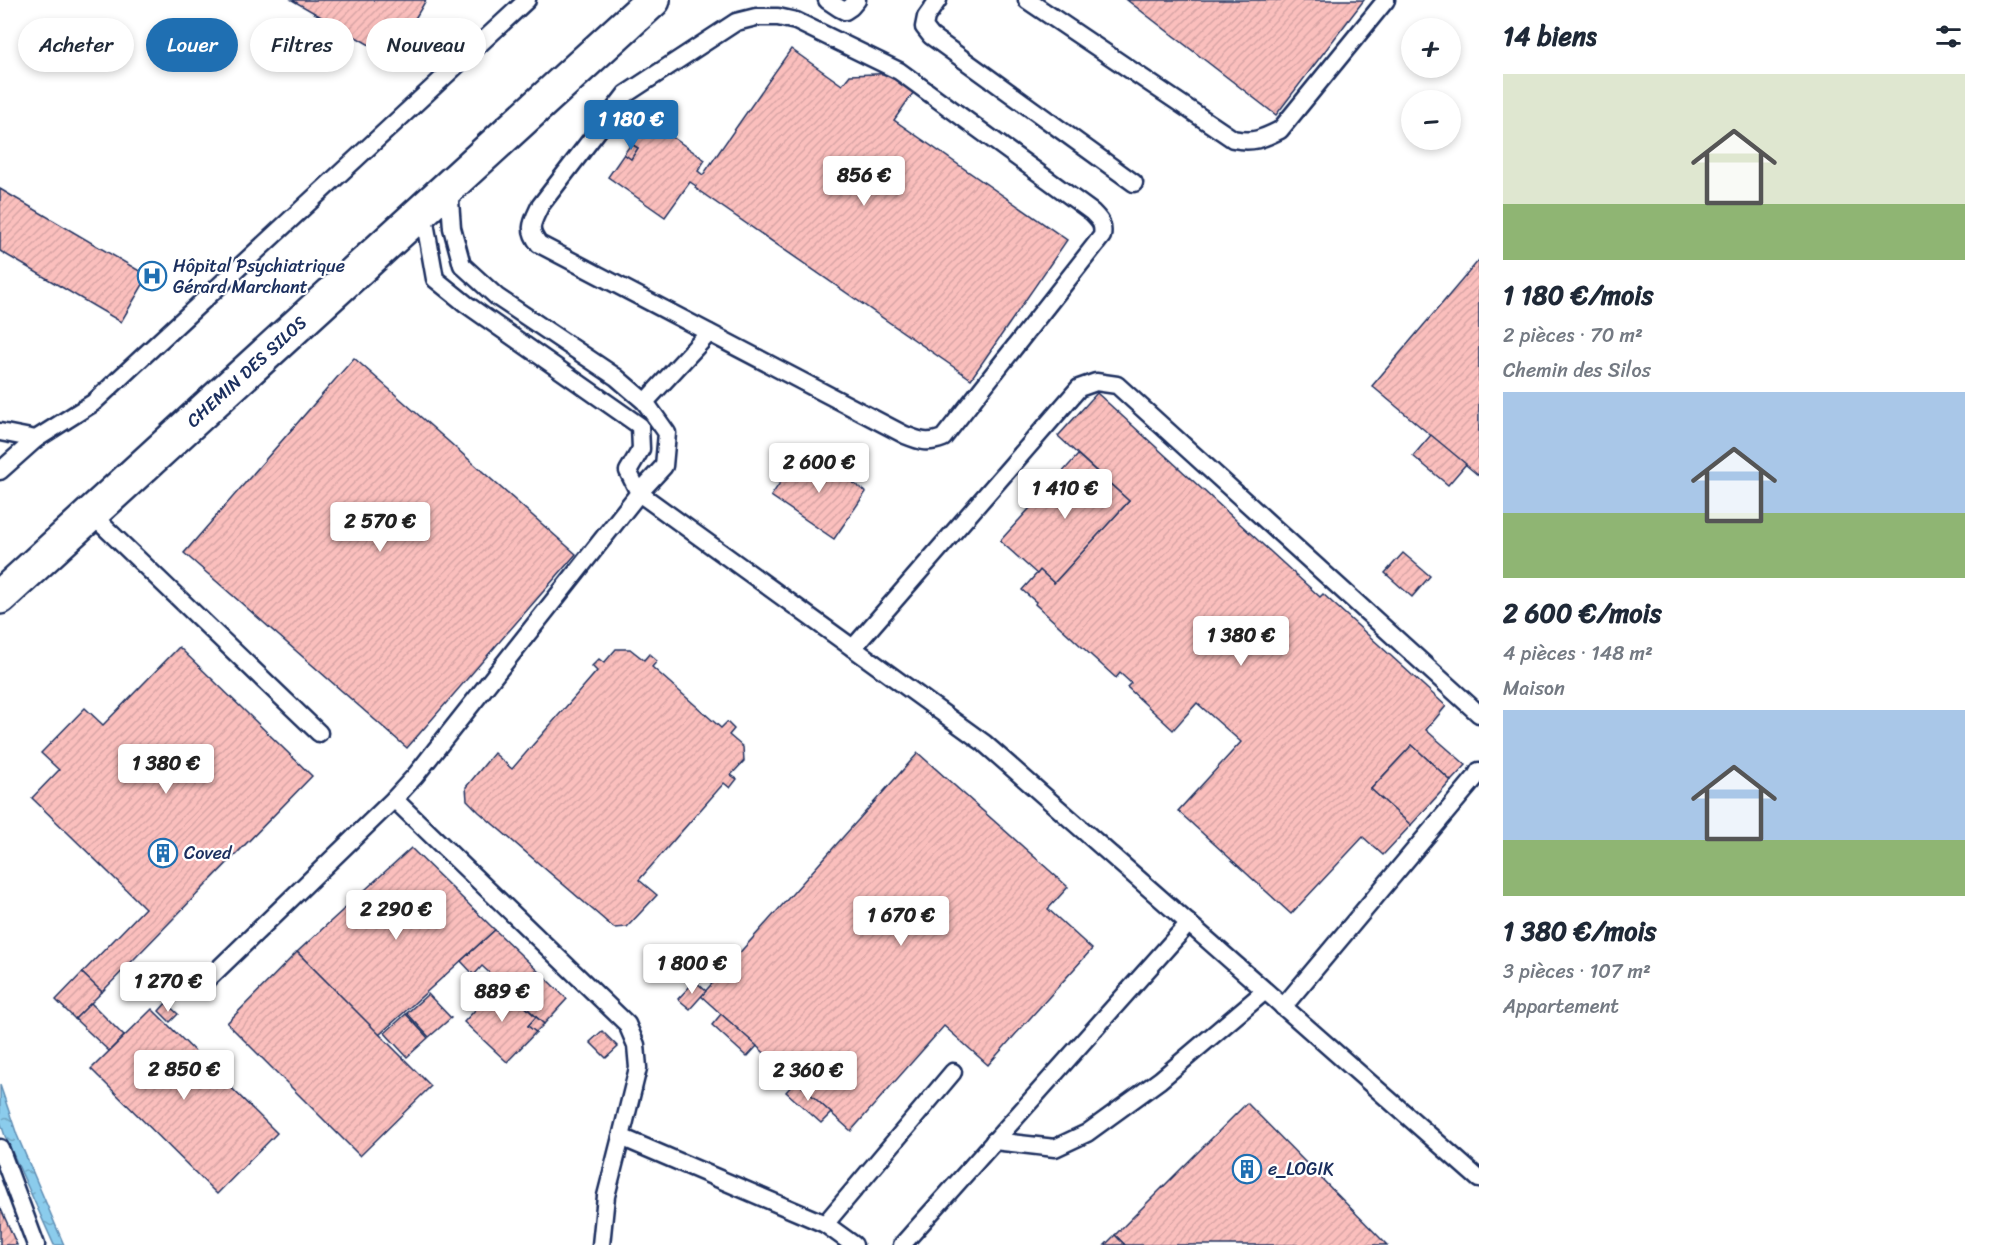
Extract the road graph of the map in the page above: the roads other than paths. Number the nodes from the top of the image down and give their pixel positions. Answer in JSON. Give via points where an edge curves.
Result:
{"nodes":[{"id":1,"x":526,"y":0,"type":"edge"},
{"id":2,"x":653,"y":0,"type":"edge"},
{"id":3,"x":827,"y":0,"type":"edge"},
{"id":4,"x":857,"y":0,"type":"edge"},
{"id":5,"x":938,"y":0,"type":"edge"},
{"id":6,"x":1027,"y":0,"type":"edge"},
{"id":7,"x":1386,"y":0,"type":"edge"},
{"id":8,"x":1134,"y":183,"type":"dead end"},
{"id":9,"x":449,"y":187,"type":"junction"},
{"id":10,"x":423,"y":211,"type":"junction"},
{"id":11,"x":709,"y":333,"type":"junction"},
{"id":12,"x":645,"y":402,"type":"junction"},
{"id":13,"x":0,"y":432,"type":"edge"},
{"id":14,"x":36,"y":439,"type":"junction"},
{"id":15,"x":0,"y":471,"type":"edge"},
{"id":16,"x":639,"y":493,"type":"junction"},
{"id":17,"x":91,"y":514,"type":"junction"},
{"id":18,"x":0,"y":597,"type":"edge"},
{"id":19,"x":853,"y":648,"type":"junction"},
{"id":20,"x":1479,"y":714,"type":"edge"},
{"id":21,"x":319,"y":733,"type":"dead end"},
{"id":22,"x":1479,"y":771,"type":"edge"},
{"id":23,"x":394,"y":799,"type":"junction"},
{"id":24,"x":1189,"y":923,"type":"junction"},
{"id":25,"x":206,"y":981,"type":"dead end"},
{"id":26,"x":1265,"y":991,"type":"junction"},
{"id":27,"x":1283,"y":1007,"type":"junction"},
{"id":28,"x":953,"y":1072,"type":"dead end"},
{"id":29,"x":621,"y":1137,"type":"junction"},
{"id":30,"x":994,"y":1141,"type":"junction"},
{"id":31,"x":0,"y":1148,"type":"edge"},
{"id":32,"x":1479,"y":1179,"type":"edge"},
{"id":33,"x":825,"y":1224,"type":"junction"},
{"id":34,"x":908,"y":1243,"type":"edge"},
{"id":35,"x":36,"y":1245,"type":"edge"},
{"id":36,"x":601,"y":1245,"type":"edge"},
{"id":37,"x":854,"y":1245,"type":"edge"}],
"edges":[{"from":1,"to":14,"type":"lane","via":[[93,403]]},
{"from":2,"to":9,"type":"street","name":"CHEMIN DES SILOS"},
{"from":3,"to":4,"type":"lane","via":[[845,10]]},
{"from":5,"to":8,"type":"lane","via":[[924,27],[931,36]]},
{"from":6,"to":7,"type":"lane","via":[[1233,139],[1247,142],[1280,130]]},
{"from":9,"to":10,"type":"street","name":"CHEMIN DES SILOS"},
{"from":9,"to":12,"type":"lane","via":[[452,228],[462,265],[497,297],[616,377]]},
{"from":10,"to":16,"type":"lane","via":[[435,279],[640,426],[641,449],[628,471]]},
{"from":10,"to":17,"type":"street","name":"CHEMIN DES SILOS"},
{"from":11,"to":11,"type":"lane","via":[[539,244],[532,235],[532,224],[540,206],[626,94],[736,22],[778,16],[796,21],[899,71],[1092,212],[1103,227],[1102,236],[943,438],[932,442],[905,435]]},
{"from":11,"to":12,"type":"lane"},
{"from":12,"to":16,"type":"lane","via":[[667,433],[664,466]]},
{"from":13,"to":14,"type":"lane"},
{"from":14,"to":15,"type":"lane"},
{"from":16,"to":19,"type":"lane"},
{"from":16,"to":23,"type":"lane"},
{"from":17,"to":18,"type":"street","name":"CHEMIN DES SILOS"},
{"from":17,"to":21,"type":"lane"},
{"from":19,"to":20,"type":"lane","via":[[1080,388],[1096,382],[1117,385]]},
{"from":19,"to":24,"type":"lane","via":[[984,743]]},
{"from":22,"to":27,"type":"lane"},
{"from":23,"to":25,"type":"lane"},
{"from":23,"to":29,"type":"lane","via":[[627,1024],[636,1045],[638,1068]]},
{"from":24,"to":26,"type":"lane"},
{"from":24,"to":30,"type":"lane"},
{"from":26,"to":27,"type":"lane"},
{"from":26,"to":30,"type":"lane","via":[[1160,1080],[1087,1133],[1055,1148]]},
{"from":27,"to":32,"type":"lane"},
{"from":28,"to":33,"type":"lane"},
{"from":29,"to":33,"type":"lane"},
{"from":29,"to":36,"type":"lane","via":[[606,1196]]},
{"from":30,"to":34,"type":"lane"},
{"from":31,"to":35,"type":"lane"},
{"from":33,"to":37,"type":"lane"}]}
